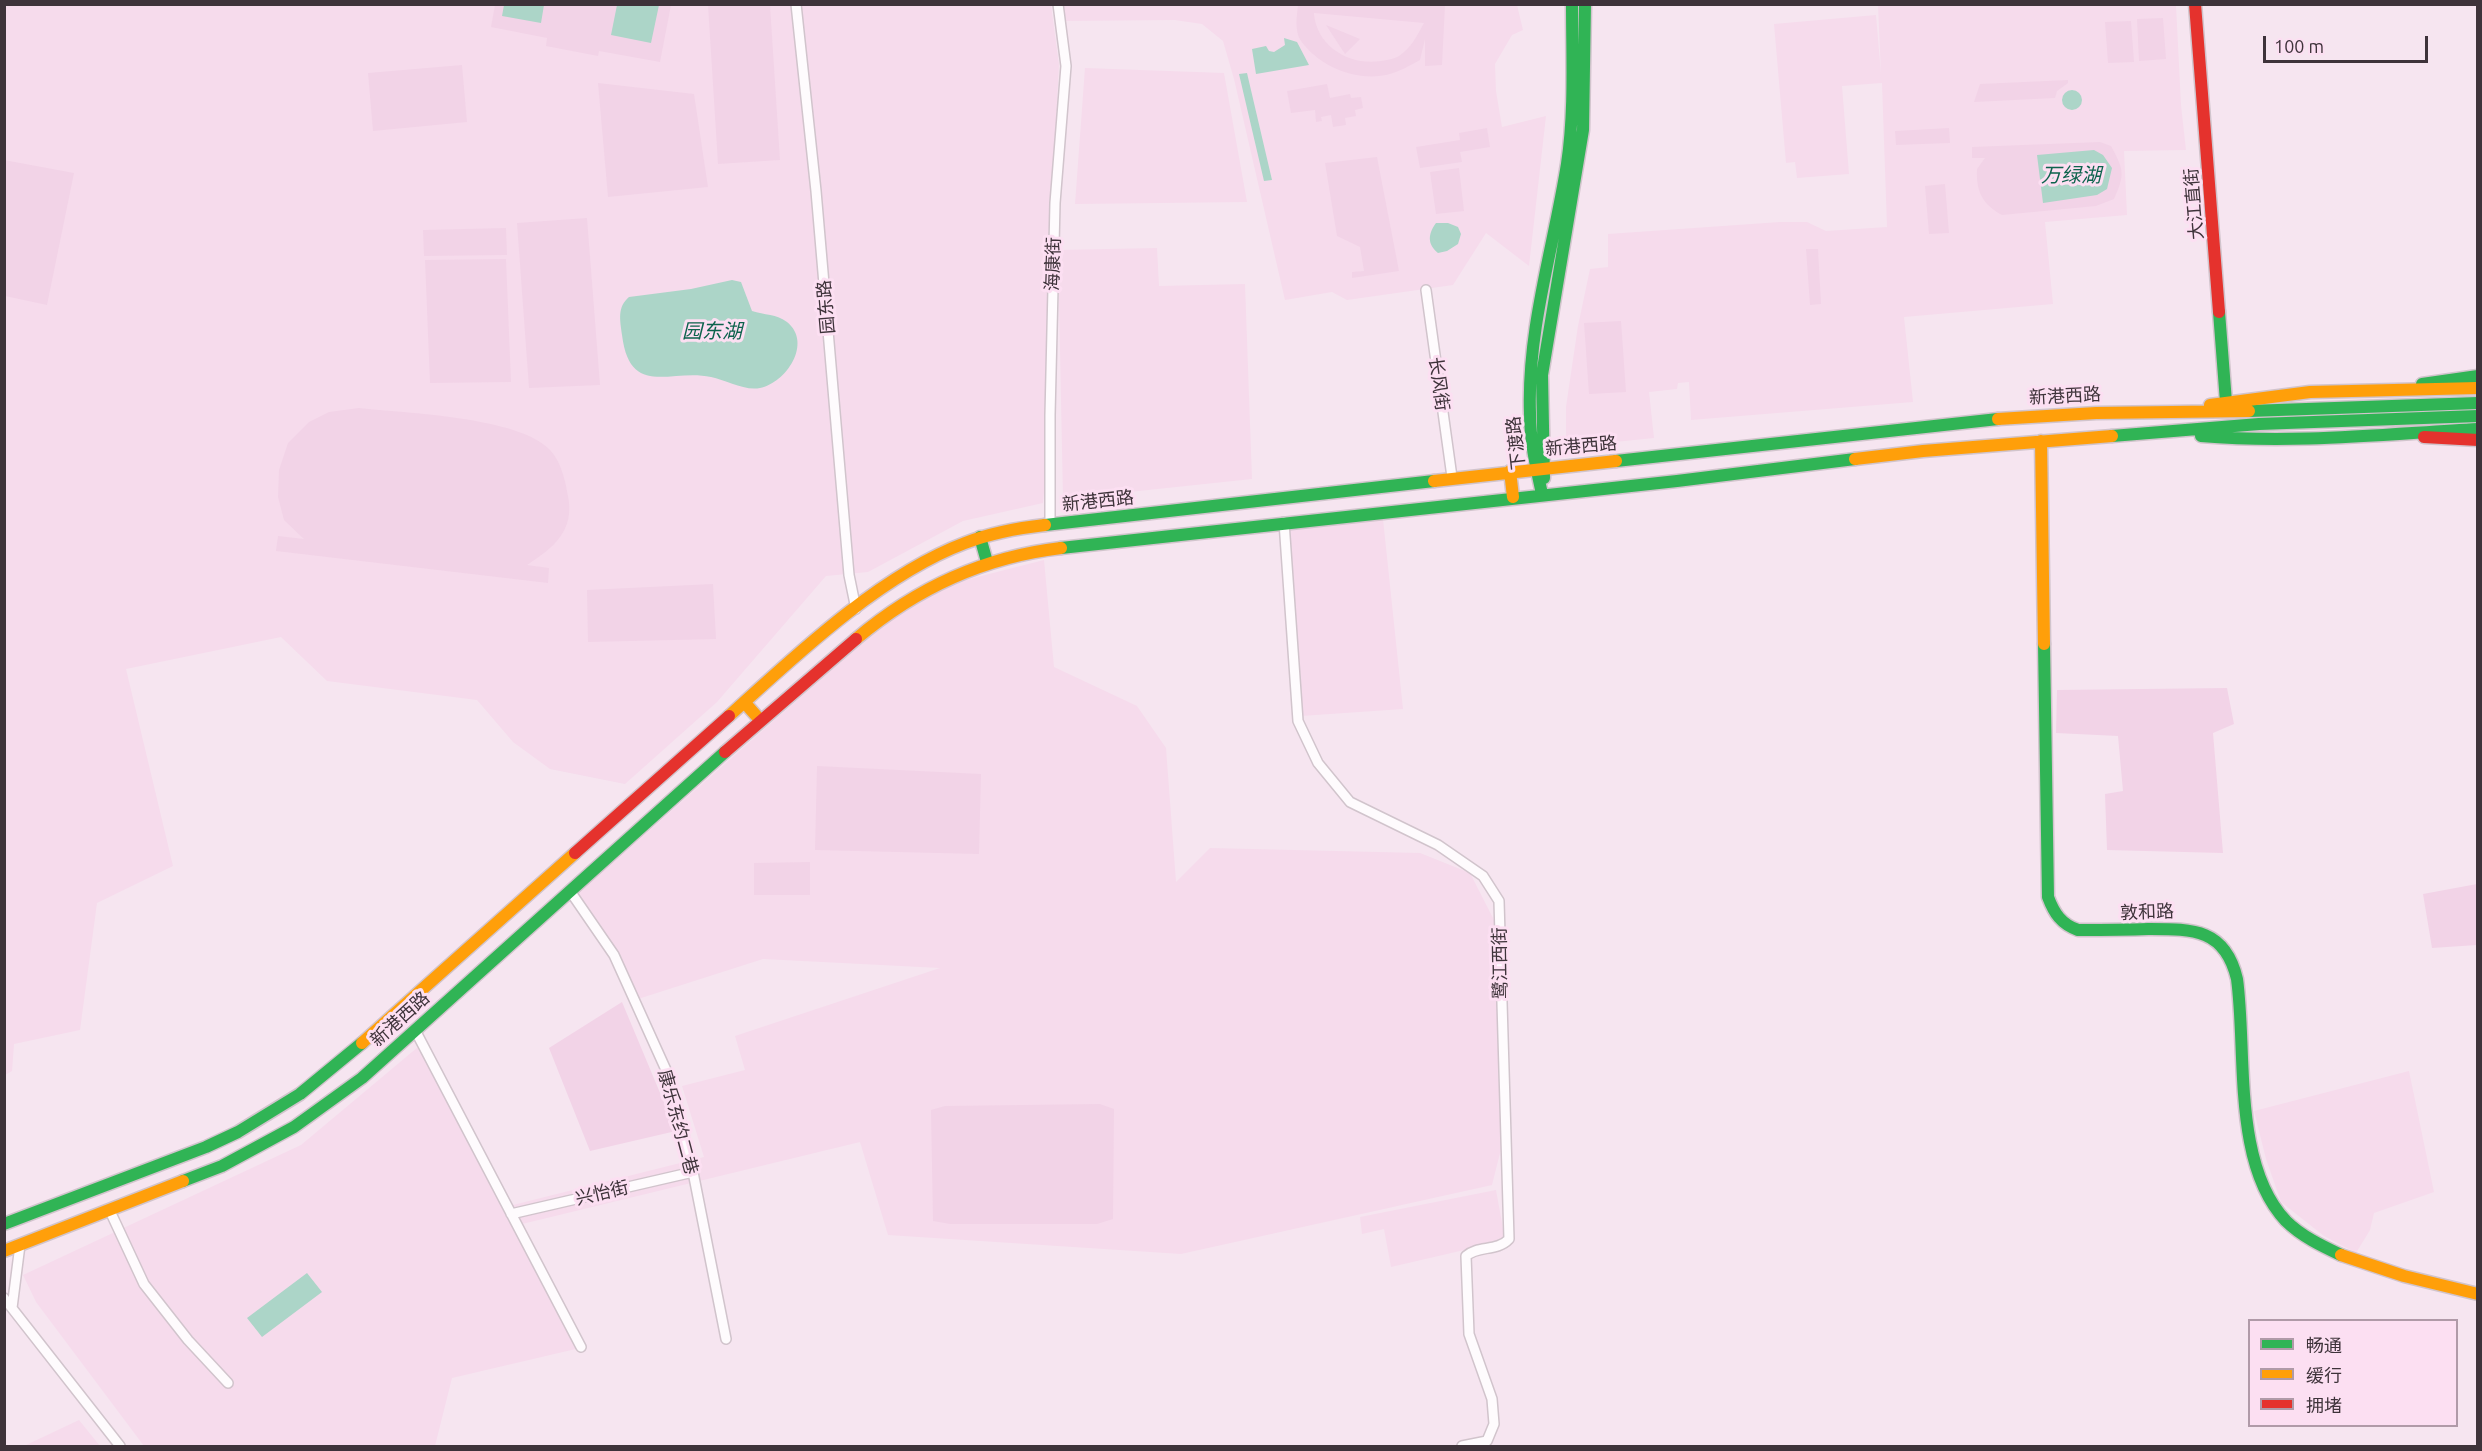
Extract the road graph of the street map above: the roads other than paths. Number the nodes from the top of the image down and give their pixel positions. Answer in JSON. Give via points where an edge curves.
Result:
{"nodes":[{"id":1,"x":796,"y":4,"type":"edge"},
{"id":2,"x":1058,"y":4,"type":"edge"},
{"id":3,"x":1572,"y":4,"type":"edge"},
{"id":4,"x":1585,"y":4,"type":"edge"},
{"id":5,"x":2195,"y":4,"type":"edge"},
{"id":6,"x":1579,"y":82,"type":"junction"},
{"id":7,"x":1426,"y":290,"type":"dead end"},
{"id":8,"x":2478,"y":375,"type":"edge"},
{"id":9,"x":2409,"y":387,"type":"junction"},
{"id":10,"x":2478,"y":388,"type":"edge"},
{"id":11,"x":2226,"y":402,"type":"junction"},
{"id":12,"x":2478,"y":403,"type":"edge"},
{"id":13,"x":2175,"y":411,"type":"junction"},
{"id":14,"x":2478,"y":416,"type":"edge"},
{"id":15,"x":2478,"y":429,"type":"edge"},
{"id":16,"x":2172,"y":432,"type":"junction"},
{"id":17,"x":2402,"y":435,"type":"junction"},
{"id":18,"x":2478,"y":440,"type":"edge"},
{"id":19,"x":2041,"y":441,"type":"junction"},
{"id":20,"x":1540,"y":468,"type":"junction"},
{"id":21,"x":1510,"y":471,"type":"junction"},
{"id":22,"x":1605,"y":475,"type":"junction"},
{"id":23,"x":1452,"y":477,"type":"junction"},
{"id":24,"x":1542,"y":494,"type":"junction"},
{"id":25,"x":1513,"y":497,"type":"junction"},
{"id":26,"x":1284,"y":522,"type":"junction"},
{"id":27,"x":1050,"y":524,"type":"junction"},
{"id":28,"x":980,"y":537,"type":"junction"},
{"id":29,"x":987,"y":562,"type":"junction"},
{"id":30,"x":855,"y":609,"type":"junction"},
{"id":31,"x":745,"y":703,"type":"junction"},
{"id":32,"x":760,"y":720,"type":"junction"},
{"id":33,"x":570,"y":891,"type":"junction"},
{"id":34,"x":415,"y":1030,"type":"junction"},
{"id":35,"x":693,"y":1172,"type":"junction"},
{"id":36,"x":110,"y":1211,"type":"junction"},
{"id":37,"x":511,"y":1214,"type":"junction"},
{"id":38,"x":4,"y":1224,"type":"edge"},
{"id":39,"x":20,"y":1245,"type":"junction"},
{"id":40,"x":4,"y":1251,"type":"edge"},
{"id":41,"x":2478,"y":1294,"type":"edge"},
{"id":42,"x":4,"y":1299,"type":"edge"},
{"id":43,"x":12,"y":1308,"type":"junction"},
{"id":44,"x":726,"y":1339,"type":"dead end"},
{"id":45,"x":581,"y":1347,"type":"dead end"},
{"id":46,"x":228,"y":1383,"type":"dead end"},
{"id":47,"x":120,"y":1446,"type":"edge"},
{"id":48,"x":1462,"y":1446,"type":"edge"}],
"edges":[{"from":1,"to":30,"type":"street","name":"园东路"},
{"from":2,"to":27,"type":"street","name":"海康街","via":[[1066,66],[1055,203]]},
{"from":3,"to":6,"type":"main road"},
{"from":4,"to":6,"type":"main road"},
{"from":5,"to":11,"type":"main road","name":"大江直街"},
{"from":6,"to":20,"type":"main road","name":"下渡路","via":[[1581,145],[1544,360]]},
{"from":7,"to":23,"type":"street","name":"长风街"},
{"from":8,"to":9,"type":"main road"},
{"from":9,"to":10,"type":"main road"},
{"from":9,"to":11,"type":"main road","via":[[2340,389]]},
{"from":11,"to":13,"type":"main road"},
{"from":12,"to":13,"type":"main road","name":"新港西路"},
{"from":13,"to":22,"type":"main road","name":"新港西路","via":[[1973,421]]},
{"from":14,"to":16,"type":"main road","name":"新港西路","via":[[2259,424]]},
{"from":15,"to":17,"type":"main road"},
{"from":16,"to":17,"type":"main road","via":[[2260,439]]},
{"from":16,"to":19,"type":"main road","name":"新港西路"},
{"from":17,"to":18,"type":"main road"},
{"from":19,"to":22,"type":"main road","name":"新港西路"},
{"from":19,"to":41,"type":"main road","name":"敦和路","via":[[2048,886],[2052,910],[2066,926],[2078,930],[2187,929],[2220,943],[2236,976],[2250,1134],[2262,1179],[2276,1209],[2295,1229],[2331,1250]]},
{"from":20,"to":21,"type":"main road","name":"新港西路"},
{"from":20,"to":22,"type":"main road","name":"新港西路"},
{"from":20,"to":24,"type":"main road","name":"下渡路"},
{"from":21,"to":23,"type":"main road","name":"新港西路"},
{"from":21,"to":25,"type":"main road"},
{"from":22,"to":24,"type":"main road","name":"新港西路"},
{"from":23,"to":27,"type":"main road","name":"新港西路"},
{"from":24,"to":25,"type":"main road","name":"新港西路"},
{"from":25,"to":26,"type":"main road","name":"新港西路"},
{"from":26,"to":29,"type":"main road","name":"新港西路","via":[[1057,548]]},
{"from":26,"to":48,"type":"street","name":"鹭江西街","via":[[1298,721],[1317,763],[1350,802],[1438,845],[1483,876],[1499,901],[1509,1239],[1502,1246],[1466,1256],[1469,1334],[1492,1399],[1494,1424],[1486,1441]]},
{"from":27,"to":28,"type":"main road","name":"新港西路"},
{"from":28,"to":29,"type":"main road"},
{"from":28,"to":30,"type":"main road","name":"新港西路","via":[[917,566]]},
{"from":29,"to":32,"type":"main road","name":"新港西路","via":[[934,585],[876,622]]},
{"from":30,"to":31,"type":"main road","name":"新港西路"},
{"from":31,"to":32,"type":"main road"},
{"from":31,"to":38,"type":"main road","name":"新港西路","via":[[300,1094],[206,1147]]},
{"from":32,"to":33,"type":"main road","name":"新港西路"},
{"from":33,"to":34,"type":"main road","name":"新港西路"},
{"from":33,"to":35,"type":"street","name":"康乐东约二巷","via":[[614,955],[671,1081]]},
{"from":34,"to":36,"type":"main road","name":"新港西路","via":[[362,1078],[294,1127],[222,1166]]},
{"from":34,"to":37,"type":"street"},
{"from":35,"to":37,"type":"street","name":"兴怡街"},
{"from":35,"to":44,"type":"street","name":"康乐东约二巷"},
{"from":36,"to":39,"type":"main road","name":"新港西路"},
{"from":36,"to":46,"type":"street","via":[[144,1284]]},
{"from":37,"to":45,"type":"street"},
{"from":39,"to":40,"type":"main road","name":"新港西路"},
{"from":39,"to":43,"type":"street"},
{"from":42,"to":43,"type":"street"},
{"from":43,"to":47,"type":"street"}]}
